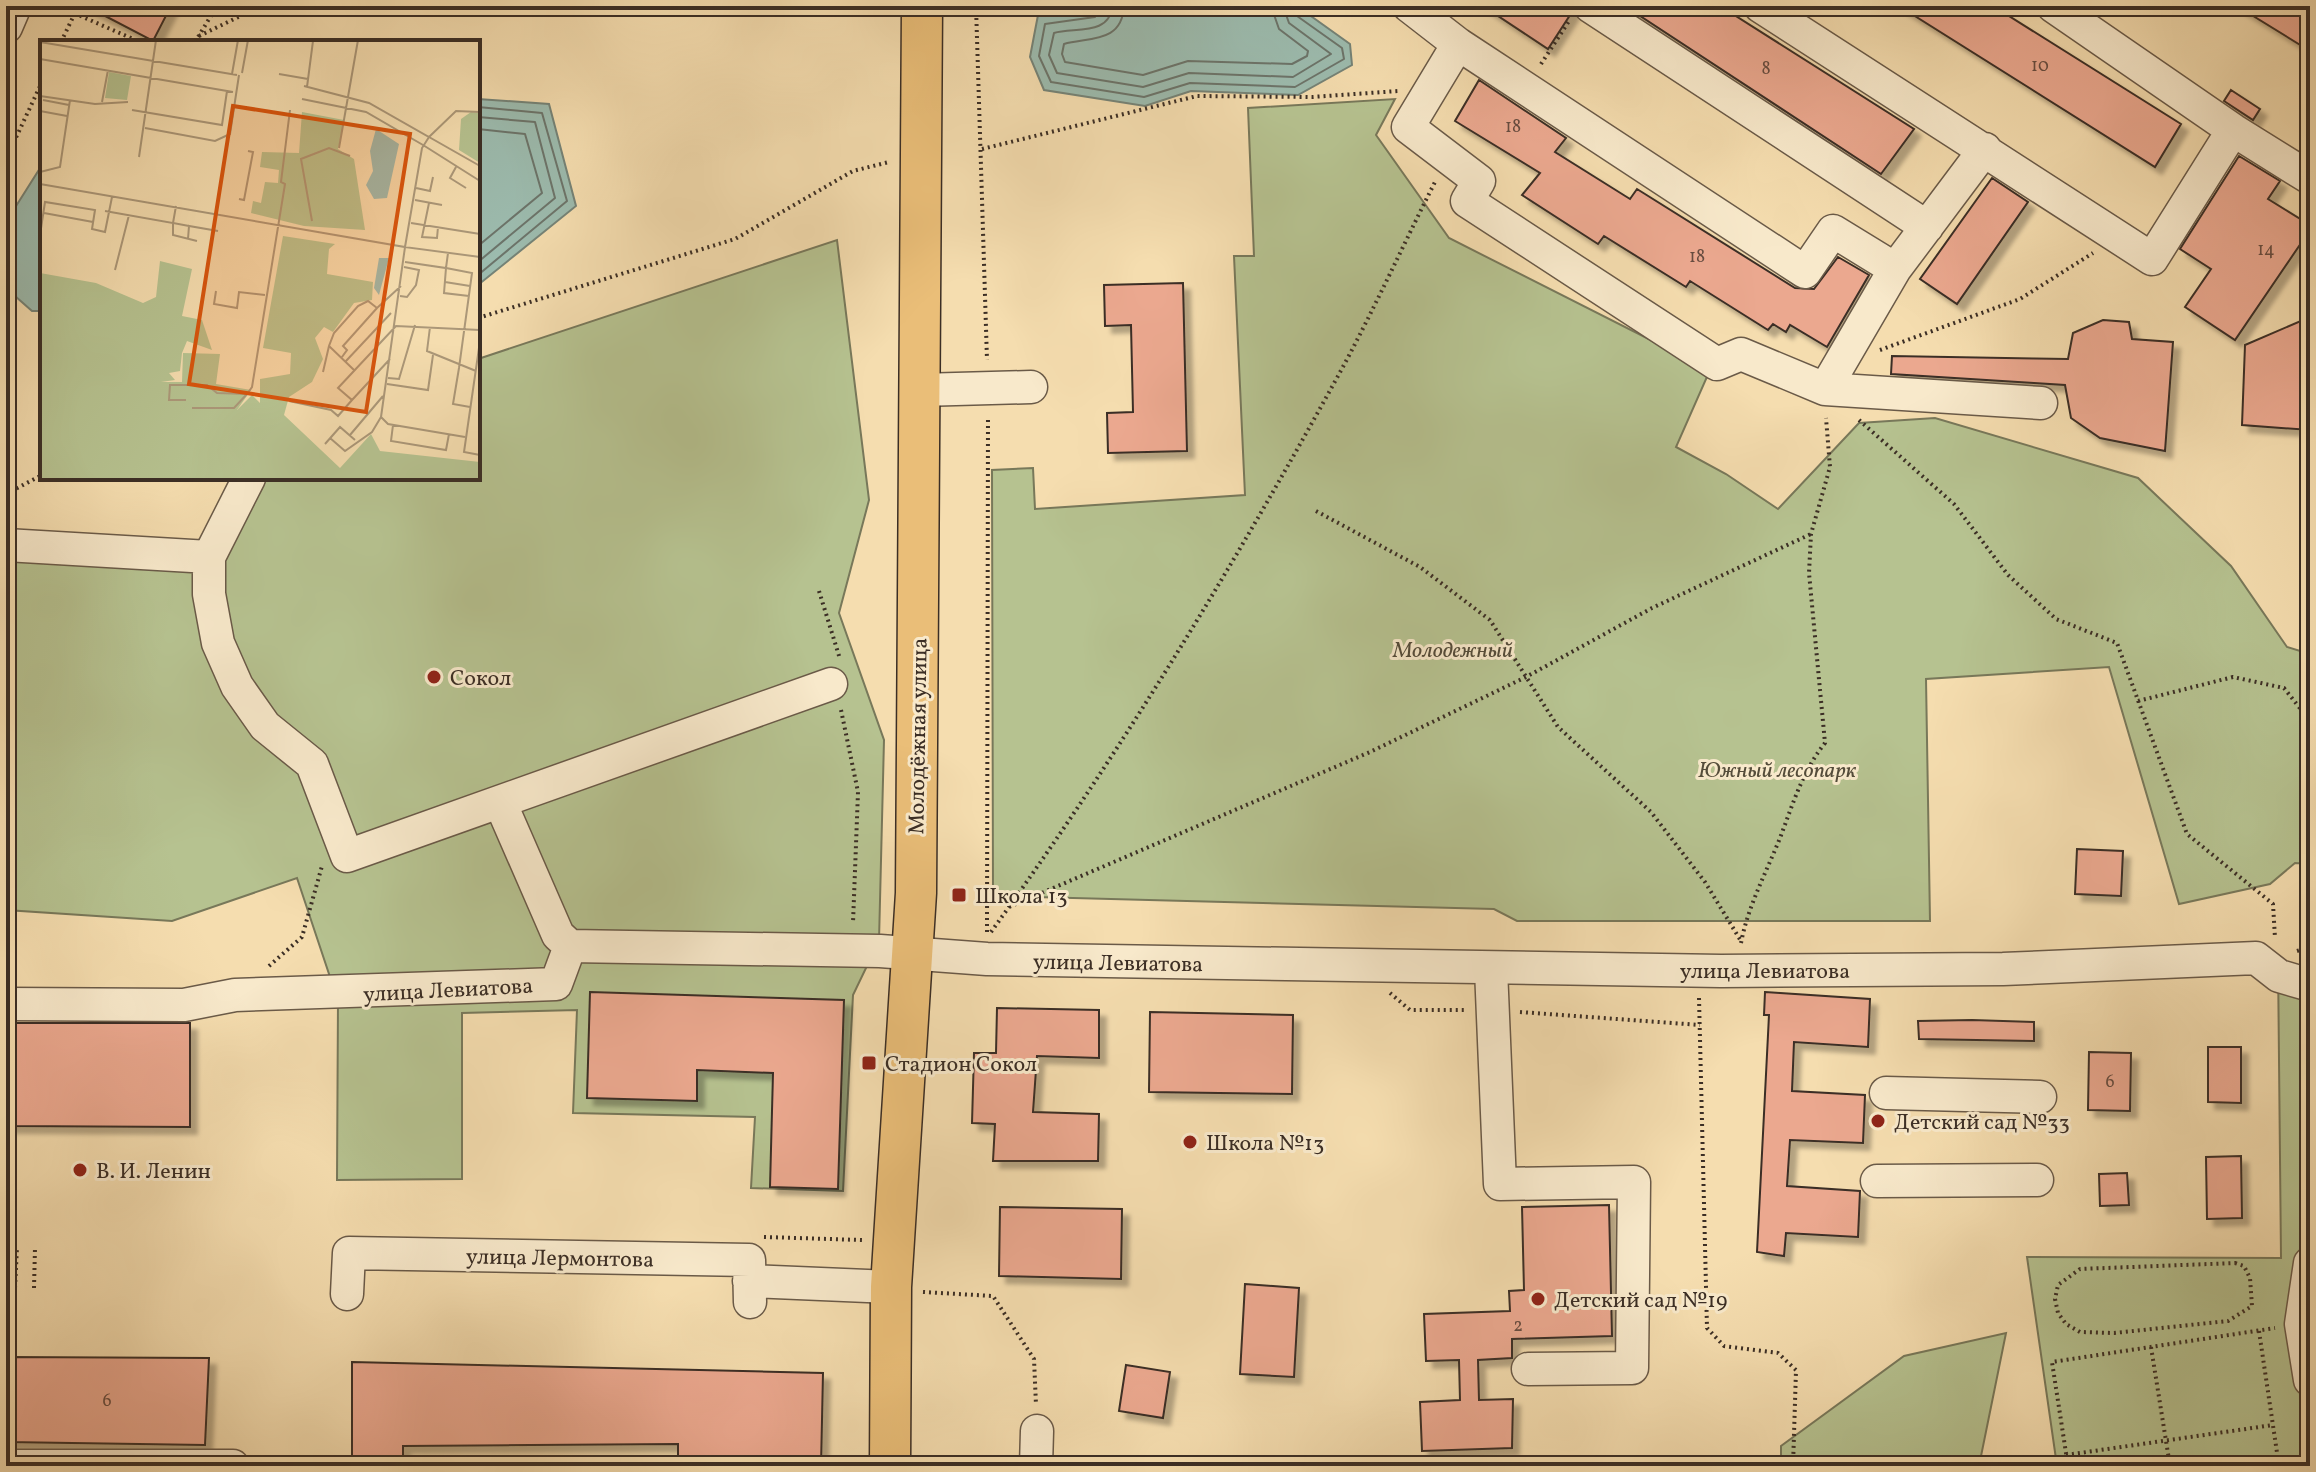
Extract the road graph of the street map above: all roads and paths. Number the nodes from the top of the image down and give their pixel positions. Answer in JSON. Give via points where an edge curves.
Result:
{"nodes":[{"id":1,"x":15,"y":6,"type":"edge"},
{"id":2,"x":58,"y":6,"type":"edge"},
{"id":3,"x":217,"y":6,"type":"edge"},
{"id":4,"x":261,"y":6,"type":"edge"},
{"id":5,"x":922,"y":6,"type":"edge"},
{"id":6,"x":976,"y":6,"type":"edge"},
{"id":7,"x":1409,"y":6,"type":"edge"},
{"id":8,"x":1760,"y":6,"type":"edge"},
{"id":9,"x":2053,"y":6,"type":"edge"},
{"id":10,"x":1580,"y":12,"type":"edge"},
{"id":11,"x":75,"y":13,"type":"junction"},
{"id":12,"x":6,"y":27,"type":"edge"},
{"id":13,"x":199,"y":36,"type":"junction"},
{"id":14,"x":62,"y":40,"type":"edge"},
{"id":15,"x":136,"y":40,"type":"edge"},
{"id":16,"x":196,"y":40,"type":"edge"},
{"id":17,"x":1458,"y":44,"type":"junction"},
{"id":18,"x":40,"y":86,"type":"edge"},
{"id":19,"x":1432,"y":87,"type":"junction"},
{"id":20,"x":1526,"y":88,"type":"junction"},
{"id":21,"x":2233,"y":130,"type":"junction"},
{"id":22,"x":981,"y":149,"type":"junction"},
{"id":23,"x":1985,"y":149,"type":"junction"},
{"id":24,"x":1448,"y":156,"type":"junction"},
{"id":25,"x":6,"y":159,"type":"edge"},
{"id":26,"x":891,"y":161,"type":"dead end"},
{"id":27,"x":2310,"y":178,"type":"edge"},
{"id":28,"x":1927,"y":227,"type":"junction"},
{"id":29,"x":2118,"y":237,"type":"junction"},
{"id":30,"x":1895,"y":269,"type":"junction"},
{"id":31,"x":480,"y":317,"type":"edge"},
{"id":32,"x":1871,"y":353,"type":"dead end"},
{"id":33,"x":1031,"y":387,"type":"dead end"},
{"id":34,"x":988,"y":388,"type":"junction"},
{"id":35,"x":1825,"y":389,"type":"junction"},
{"id":36,"x":920,"y":390,"type":"junction"},
{"id":37,"x":2041,"y":403,"type":"dead end"},
{"id":38,"x":40,"y":476,"type":"edge"},
{"id":39,"x":248,"y":480,"type":"edge"},
{"id":40,"x":6,"y":494,"type":"edge"},
{"id":41,"x":1316,"y":511,"type":"dead end"},
{"id":42,"x":1811,"y":534,"type":"junction"},
{"id":43,"x":6,"y":545,"type":"edge"},
{"id":44,"x":209,"y":557,"type":"junction"},
{"id":45,"x":819,"y":591,"type":"dead end"},
{"id":46,"x":1526,"y":677,"type":"junction"},
{"id":47,"x":831,"y":684,"type":"junction"},
{"id":48,"x":2138,"y":701,"type":"junction"},
{"id":49,"x":2310,"y":721,"type":"edge"},
{"id":50,"x":500,"y":802,"type":"junction"},
{"id":51,"x":347,"y":856,"type":"junction"},
{"id":52,"x":1008,"y":908,"type":"junction"},
{"id":53,"x":987,"y":937,"type":"junction"},
{"id":54,"x":979,"y":941,"type":"dead end"},
{"id":55,"x":570,"y":946,"type":"junction"},
{"id":56,"x":852,"y":950,"type":"junction"},
{"id":57,"x":2266,"y":952,"type":"junction"},
{"id":58,"x":913,"y":954,"type":"junction"},
{"id":59,"x":1741,"y":956,"type":"junction"},
{"id":60,"x":1491,"y":969,"type":"junction"},
{"id":61,"x":1698,"y":971,"type":"junction"},
{"id":62,"x":2310,"y":985,"type":"edge"},
{"id":63,"x":1389,"y":992,"type":"dead end"},
{"id":64,"x":235,"y":995,"type":"junction"},
{"id":65,"x":6,"y":1004,"type":"edge"},
{"id":66,"x":1494,"y":1010,"type":"junction"},
{"id":67,"x":1700,"y":1025,"type":"junction"},
{"id":68,"x":1886,"y":1093,"type":"dead end"},
{"id":69,"x":2040,"y":1097,"type":"dead end"},
{"id":70,"x":2037,"y":1180,"type":"dead end"},
{"id":71,"x":1877,"y":1181,"type":"dead end"},
{"id":72,"x":862,"y":1241,"type":"dead end"},
{"id":73,"x":17,"y":1247,"type":"dead end"},
{"id":74,"x":35,"y":1248,"type":"dead end"},
{"id":75,"x":2310,"y":1263,"type":"edge"},
{"id":76,"x":749,"y":1281,"type":"junction"},
{"id":77,"x":15,"y":1288,"type":"dead end"},
{"id":78,"x":34,"y":1288,"type":"dead end"},
{"id":79,"x":902,"y":1289,"type":"junction"},
{"id":80,"x":347,"y":1294,"type":"dead end"},
{"id":81,"x":2055,"y":1299,"type":"joint"},
{"id":82,"x":2301,"y":1324,"type":"junction"},
{"id":83,"x":2259,"y":1331,"type":"junction"},
{"id":84,"x":2151,"y":1347,"type":"junction"},
{"id":85,"x":1528,"y":1369,"type":"dead end"},
{"id":86,"x":2310,"y":1380,"type":"edge"},
{"id":87,"x":2273,"y":1425,"type":"junction"},
{"id":88,"x":1037,"y":1431,"type":"joint"},
{"id":89,"x":2166,"y":1440,"type":"junction"},
{"id":90,"x":2066,"y":1455,"type":"junction"},
{"id":91,"x":6,"y":1466,"type":"edge"},
{"id":92,"x":233,"y":1466,"type":"edge"},
{"id":93,"x":890,"y":1466,"type":"edge"},
{"id":94,"x":1036,"y":1466,"type":"edge"},
{"id":95,"x":1793,"y":1466,"type":"edge"},
{"id":96,"x":2068,"y":1466,"type":"edge"},
{"id":97,"x":2170,"y":1466,"type":"edge"},
{"id":98,"x":2279,"y":1466,"type":"edge"}],
"edges":[{"from":1,"to":12,"type":"street"},
{"from":2,"to":11,"type":"path"},
{"from":3,"to":13,"type":"path"},
{"from":4,"to":13,"type":"path"},
{"from":5,"to":36,"type":"main road","name":"Молодёжная улица"},
{"from":6,"to":22,"type":"path"},
{"from":7,"to":17,"type":"street"},
{"from":8,"to":23,"type":"street"},
{"from":9,"to":21,"type":"street"},
{"from":10,"to":20,"type":"path"},
{"from":10,"to":28,"type":"street"},
{"from":11,"to":14,"type":"path"},
{"from":11,"to":15,"type":"path"},
{"from":13,"to":16,"type":"path"},
{"from":17,"to":19,"type":"street"},
{"from":17,"to":20,"type":"street"},
{"from":18,"to":25,"type":"path"},
{"from":19,"to":22,"type":"path","via":[[1312,97],[1197,96]]},
{"from":19,"to":24,"type":"street","via":[[1408,127]]},
{"from":20,"to":30,"type":"street","via":[[1805,272],[1833,231]]},
{"from":21,"to":27,"type":"street"},
{"from":21,"to":29,"type":"street","via":[[2152,259]]},
{"from":22,"to":34,"type":"path"},
{"from":23,"to":28,"type":"street"},
{"from":23,"to":29,"type":"street"},
{"from":24,"to":35,"type":"street","via":[[1479,181],[1467,201],[1717,364],[1741,354]]},
{"from":24,"to":52,"type":"path","via":[[1339,374],[1213,593],[1063,832]]},
{"from":26,"to":31,"type":"path","via":[[853,171],[735,239]]},
{"from":28,"to":30,"type":"street"},
{"from":29,"to":32,"type":"path","via":[[2020,299]]},
{"from":30,"to":35,"type":"street"},
{"from":33,"to":34,"type":"street"},
{"from":34,"to":36,"type":"street"},
{"from":34,"to":53,"type":"path"},
{"from":35,"to":37,"type":"street"},
{"from":35,"to":42,"type":"path","via":[[1830,467]]},
{"from":35,"to":48,"type":"path","via":[[1954,504],[2008,575],[2056,619],[2117,643]]},
{"from":36,"to":58,"type":"main road","name":"Молодёжная улица"},
{"from":38,"to":40,"type":"path"},
{"from":39,"to":44,"type":"street"},
{"from":41,"to":46,"type":"path","via":[[1420,567],[1490,620]]},
{"from":42,"to":46,"type":"path","via":[[1652,608]]},
{"from":42,"to":59,"type":"path","via":[[1809,573],[1825,743],[1794,797],[1748,913]]},
{"from":43,"to":44,"type":"street"},
{"from":44,"to":51,"type":"street","via":[[218,643],[237,686],[265,726],[312,764]]},
{"from":45,"to":47,"type":"path","via":[[847,678]]},
{"from":46,"to":52,"type":"path","via":[[1370,752]]},
{"from":46,"to":59,"type":"path","via":[[1558,727],[1651,812],[1705,882]]},
{"from":47,"to":50,"type":"street"},
{"from":47,"to":56,"type":"path","via":[[858,792]]},
{"from":48,"to":49,"type":"path","via":[[2233,677],[2284,688]]},
{"from":48,"to":57,"type":"path","via":[[2187,834],[2273,904]]},
{"from":50,"to":51,"type":"street"},
{"from":50,"to":55,"type":"street","via":[[558,935]]},
{"from":51,"to":64,"type":"path","via":[[320,867],[302,937]]},
{"from":52,"to":53,"type":"path"},
{"from":53,"to":54,"type":"path"},
{"from":55,"to":56,"type":"street","name":"улица Левиатова"},
{"from":55,"to":64,"type":"street","name":"улица Левиатова","via":[[556,984]]},
{"from":56,"to":58,"type":"street","name":"улица Левиатова"},
{"from":57,"to":59,"type":"street","name":"улица Левиатова","via":[[2003,969]]},
{"from":57,"to":62,"type":"street","via":[[2279,976]]},
{"from":58,"to":60,"type":"street","name":"улица Левиатова"},
{"from":58,"to":79,"type":"main road","name":"Молодёжная улица"},
{"from":59,"to":61,"type":"street","name":"улица Левиатова"},
{"from":60,"to":61,"type":"street","name":"улица Левиатова"},
{"from":60,"to":66,"type":"street"},
{"from":61,"to":67,"type":"path"},
{"from":63,"to":66,"type":"path","via":[[1410,1010]]},
{"from":64,"to":65,"type":"street","name":"улица Левиатова","via":[[184,1005]]},
{"from":66,"to":67,"type":"path"},
{"from":66,"to":85,"type":"street","via":[[1500,1184],[1634,1182],[1632,1368]]},
{"from":67,"to":95,"type":"path","via":[[1707,1328],[1724,1346],[1778,1353],[1796,1370]]},
{"from":68,"to":69,"type":"street"},
{"from":70,"to":71,"type":"street"},
{"from":72,"to":76,"type":"path","via":[[759,1237]]},
{"from":73,"to":77,"type":"path"},
{"from":74,"to":78,"type":"path"},
{"from":75,"to":82,"type":"street"},
{"from":76,"to":79,"type":"street","name":"улица Лермонтова"},
{"from":76,"to":80,"type":"street","name":"улица Лермонтова","via":[[349,1253]]},
{"from":79,"to":88,"type":"path","via":[[993,1296],[1034,1359]]},
{"from":79,"to":93,"type":"main road","name":"Молодёжная улица"},
{"from":81,"to":81,"type":"path","via":[[2066,1324],[2080,1332],[2228,1321],[2252,1306],[2244,1266],[2219,1263],[2080,1269],[2058,1285]]},
{"from":82,"to":83,"type":"path"},
{"from":82,"to":86,"type":"street"},
{"from":83,"to":84,"type":"path"},
{"from":83,"to":87,"type":"path"},
{"from":84,"to":89,"type":"path"},
{"from":84,"to":90,"type":"path","via":[[2052,1362]]},
{"from":87,"to":89,"type":"path"},
{"from":87,"to":98,"type":"path"},
{"from":88,"to":94,"type":"street"},
{"from":89,"to":90,"type":"path"},
{"from":89,"to":97,"type":"path"},
{"from":90,"to":96,"type":"path"},
{"from":91,"to":92,"type":"street"}]}
